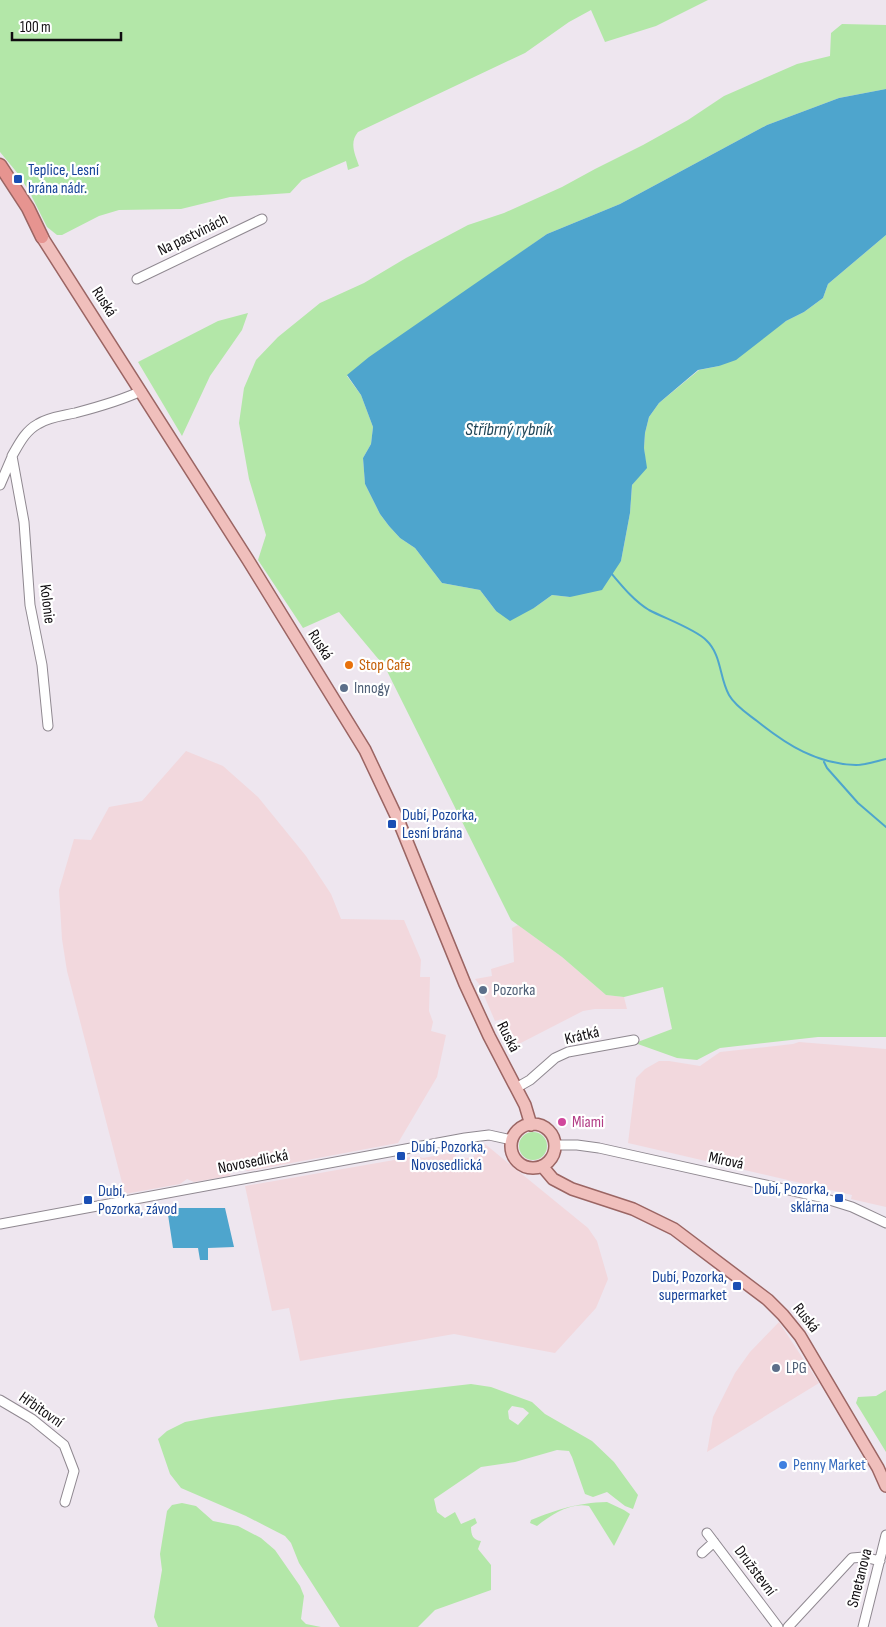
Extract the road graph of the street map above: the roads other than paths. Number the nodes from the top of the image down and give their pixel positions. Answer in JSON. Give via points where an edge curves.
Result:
{"nodes":[{"id":1,"x":0,"y":165,"type":"edge"},
{"id":2,"x":0,"y":172,"type":"edge"},
{"id":3,"x":262,"y":219,"type":"dead end"},
{"id":4,"x":42,"y":236,"type":"junction"},
{"id":5,"x":137,"y":279,"type":"dead end"},
{"id":6,"x":141,"y":391,"type":"junction"},
{"id":7,"x":12,"y":456,"type":"junction"},
{"id":8,"x":0,"y":485,"type":"edge"},
{"id":9,"x":48,"y":726,"type":"dead end"},
{"id":10,"x":634,"y":1040,"type":"dead end"},
{"id":11,"x":516,"y":1088,"type":"junction"},
{"id":12,"x":531,"y":1125,"type":"junction"},
{"id":13,"x":512,"y":1140,"type":"junction"},
{"id":14,"x":555,"y":1145,"type":"junction"},
{"id":15,"x":542,"y":1166,"type":"junction"},
{"id":16,"x":886,"y":1223,"type":"edge"},
{"id":17,"x":0,"y":1224,"type":"edge"},
{"id":18,"x":0,"y":1400,"type":"edge"},
{"id":19,"x":886,"y":1486,"type":"edge"},
{"id":20,"x":65,"y":1502,"type":"dead end"},
{"id":21,"x":707,"y":1533,"type":"dead end"},
{"id":22,"x":886,"y":1535,"type":"edge"},
{"id":23,"x":714,"y":1542,"type":"junction"},
{"id":24,"x":702,"y":1553,"type":"dead end"},
{"id":25,"x":880,"y":1561,"type":"junction"},
{"id":26,"x":778,"y":1627,"type":"edge"},
{"id":27,"x":788,"y":1627,"type":"edge"},
{"id":28,"x":863,"y":1627,"type":"edge"}],
"edges":[{"from":1,"to":4,"type":"highway"},
{"from":2,"to":4,"type":"highway"},
{"from":3,"to":5,"type":"street","name":"Na pastvinách"},
{"from":4,"to":6,"type":"main road","name":"Ruská"},
{"from":6,"to":7,"type":"street","via":[[37,424],[24,436]]},
{"from":6,"to":11,"type":"main road","name":"Ruská","via":[[369,757],[412,852],[465,984]]},
{"from":7,"to":8,"type":"street"},
{"from":7,"to":9,"type":"street","name":"Kolonie","via":[[24,522],[30,605],[42,665]]},
{"from":10,"to":11,"type":"street","name":"Krátká","via":[[568,1052]]},
{"from":11,"to":12,"type":"main road","name":"Ruská"},
{"from":12,"to":13,"type":"main road","via":[[519,1129]]},
{"from":12,"to":14,"type":"main road","via":[[549,1131]]},
{"from":13,"to":15,"type":"main road","via":[[513,1154],[521,1165]]},
{"from":13,"to":17,"type":"street","name":"Novosedlická","via":[[489,1135],[447,1141]]},
{"from":14,"to":15,"type":"main road","via":[[551,1158]]},
{"from":14,"to":16,"type":"street","name":"Mírová","via":[[598,1148],[820,1197]]},
{"from":15,"to":19,"type":"main road","name":"Ruská","via":[[553,1178],[572,1189],[640,1212],[674,1229],[768,1300],[790,1322],[814,1358]]},
{"from":18,"to":20,"type":"street","name":"Hřbitovní","via":[[32,1419],[64,1445],[74,1471]]},
{"from":21,"to":23,"type":"street","name":"Družstevní"},
{"from":22,"to":25,"type":"street","name":"Smetanova"},
{"from":23,"to":24,"type":"street"},
{"from":23,"to":26,"type":"street","name":"Družstevní"},
{"from":25,"to":27,"type":"street","via":[[852,1558]]},
{"from":25,"to":28,"type":"street","name":"Smetanova"}]}
